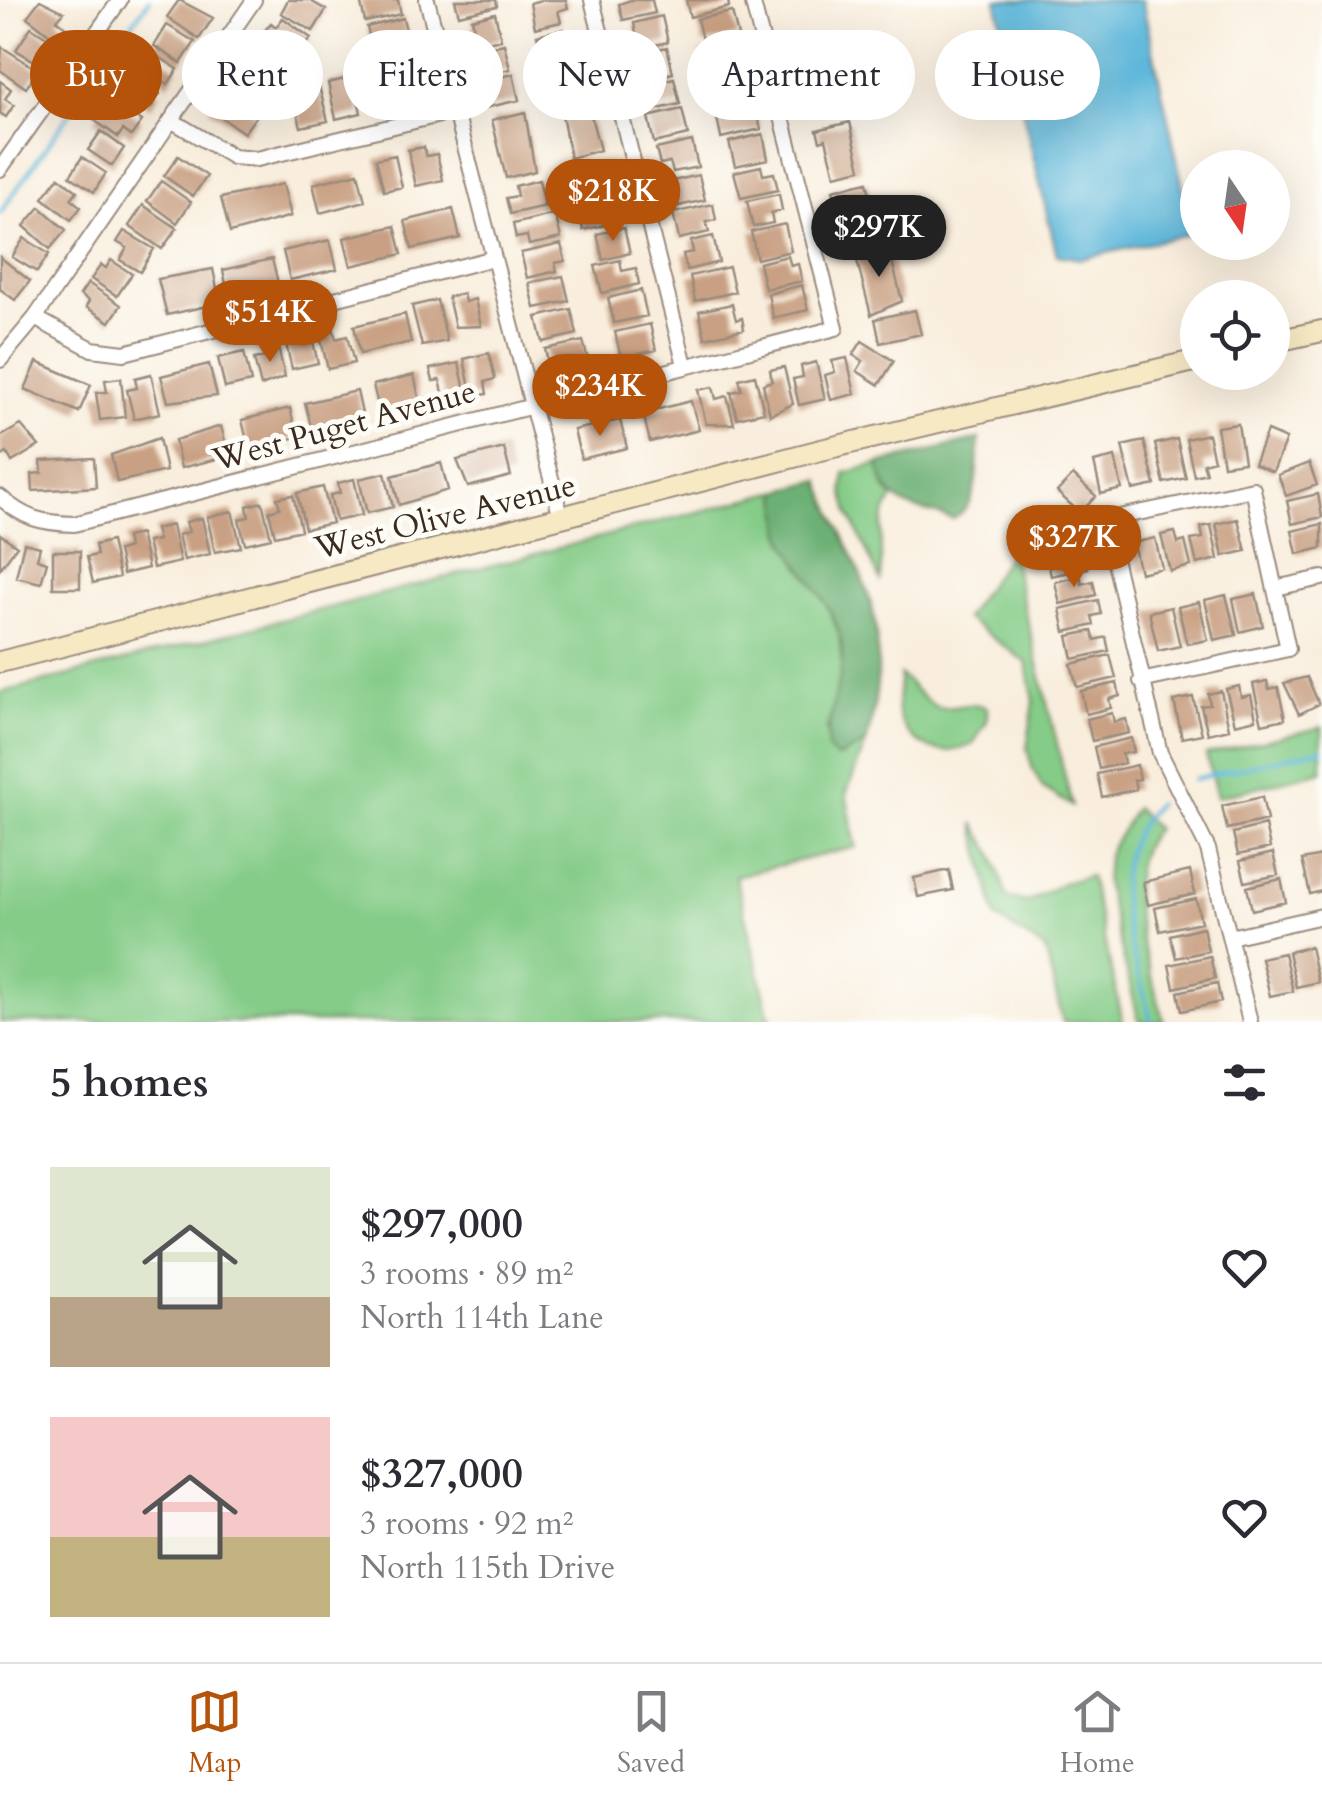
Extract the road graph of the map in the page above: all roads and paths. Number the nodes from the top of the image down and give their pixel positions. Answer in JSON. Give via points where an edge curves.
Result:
{"nodes":[{"id":1,"x":120,"y":0,"type":"edge"},
{"id":2,"x":254,"y":0,"type":"edge"},
{"id":3,"x":428,"y":0,"type":"edge"},
{"id":4,"x":592,"y":0,"type":"edge"},
{"id":5,"x":752,"y":0,"type":"edge"},
{"id":6,"x":436,"y":30,"type":"edge"},
{"id":7,"x":171,"y":120,"type":"junction"},
{"id":8,"x":422,"y":120,"type":"edge"},
{"id":9,"x":458,"y":120,"type":"edge"},
{"id":10,"x":0,"y":169,"type":"edge"},
{"id":11,"x":494,"y":258,"type":"junction"},
{"id":12,"x":34,"y":318,"type":"junction"},
{"id":13,"x":1322,"y":331,"type":"edge"},
{"id":14,"x":1290,"y":338,"type":"edge"},
{"id":15,"x":0,"y":360,"type":"edge"},
{"id":16,"x":1180,"y":364,"type":"edge"},
{"id":17,"x":685,"y":366,"type":"junction"},
{"id":18,"x":532,"y":405,"type":"junction"},
{"id":19,"x":0,"y":498,"type":"edge"},
{"id":20,"x":561,"y":517,"type":"junction"},
{"id":21,"x":1322,"y":578,"type":"edge"},
{"id":22,"x":1275,"y":588,"type":"junction"},
{"id":23,"x":0,"y":662,"type":"edge"},
{"id":24,"x":1142,"y":681,"type":"junction"},
{"id":25,"x":1322,"y":916,"type":"edge"},
{"id":26,"x":1230,"y":937,"type":"junction"},
{"id":27,"x":1250,"y":1022,"type":"edge"}],
"edges":[{"from":1,"to":10,"type":"street"},
{"from":2,"to":7,"type":"street"},
{"from":3,"to":6,"type":"street"},
{"from":4,"to":17,"type":"street"},
{"from":5,"to":17,"type":"street","name":"West Puget Avenue","via":[[836,328]]},
{"from":7,"to":8,"type":"street","via":[[220,151],[256,159]]},
{"from":7,"to":12,"type":"street"},
{"from":9,"to":11,"type":"street"},
{"from":11,"to":12,"type":"street","via":[[124,353],[92,350]]},
{"from":11,"to":18,"type":"street"},
{"from":12,"to":15,"type":"street"},
{"from":13,"to":14,"type":"main road"},
{"from":16,"to":20,"type":"main road","name":"West Olive Avenue"},
{"from":17,"to":18,"type":"street","name":"West Puget Avenue"},
{"from":18,"to":19,"type":"street","name":"West Puget Avenue","via":[[74,524],[40,523]]},
{"from":18,"to":20,"type":"street"},
{"from":20,"to":23,"type":"main road","name":"West Olive Avenue"},
{"from":21,"to":22,"type":"street"},
{"from":22,"to":24,"type":"street","via":[[1288,648]]},
{"from":22,"to":24,"type":"street","via":[[1253,489],[1105,520]]},
{"from":24,"to":26,"type":"street","via":[[1160,753],[1208,850]]},
{"from":25,"to":26,"type":"street"},
{"from":26,"to":27,"type":"street"}]}
